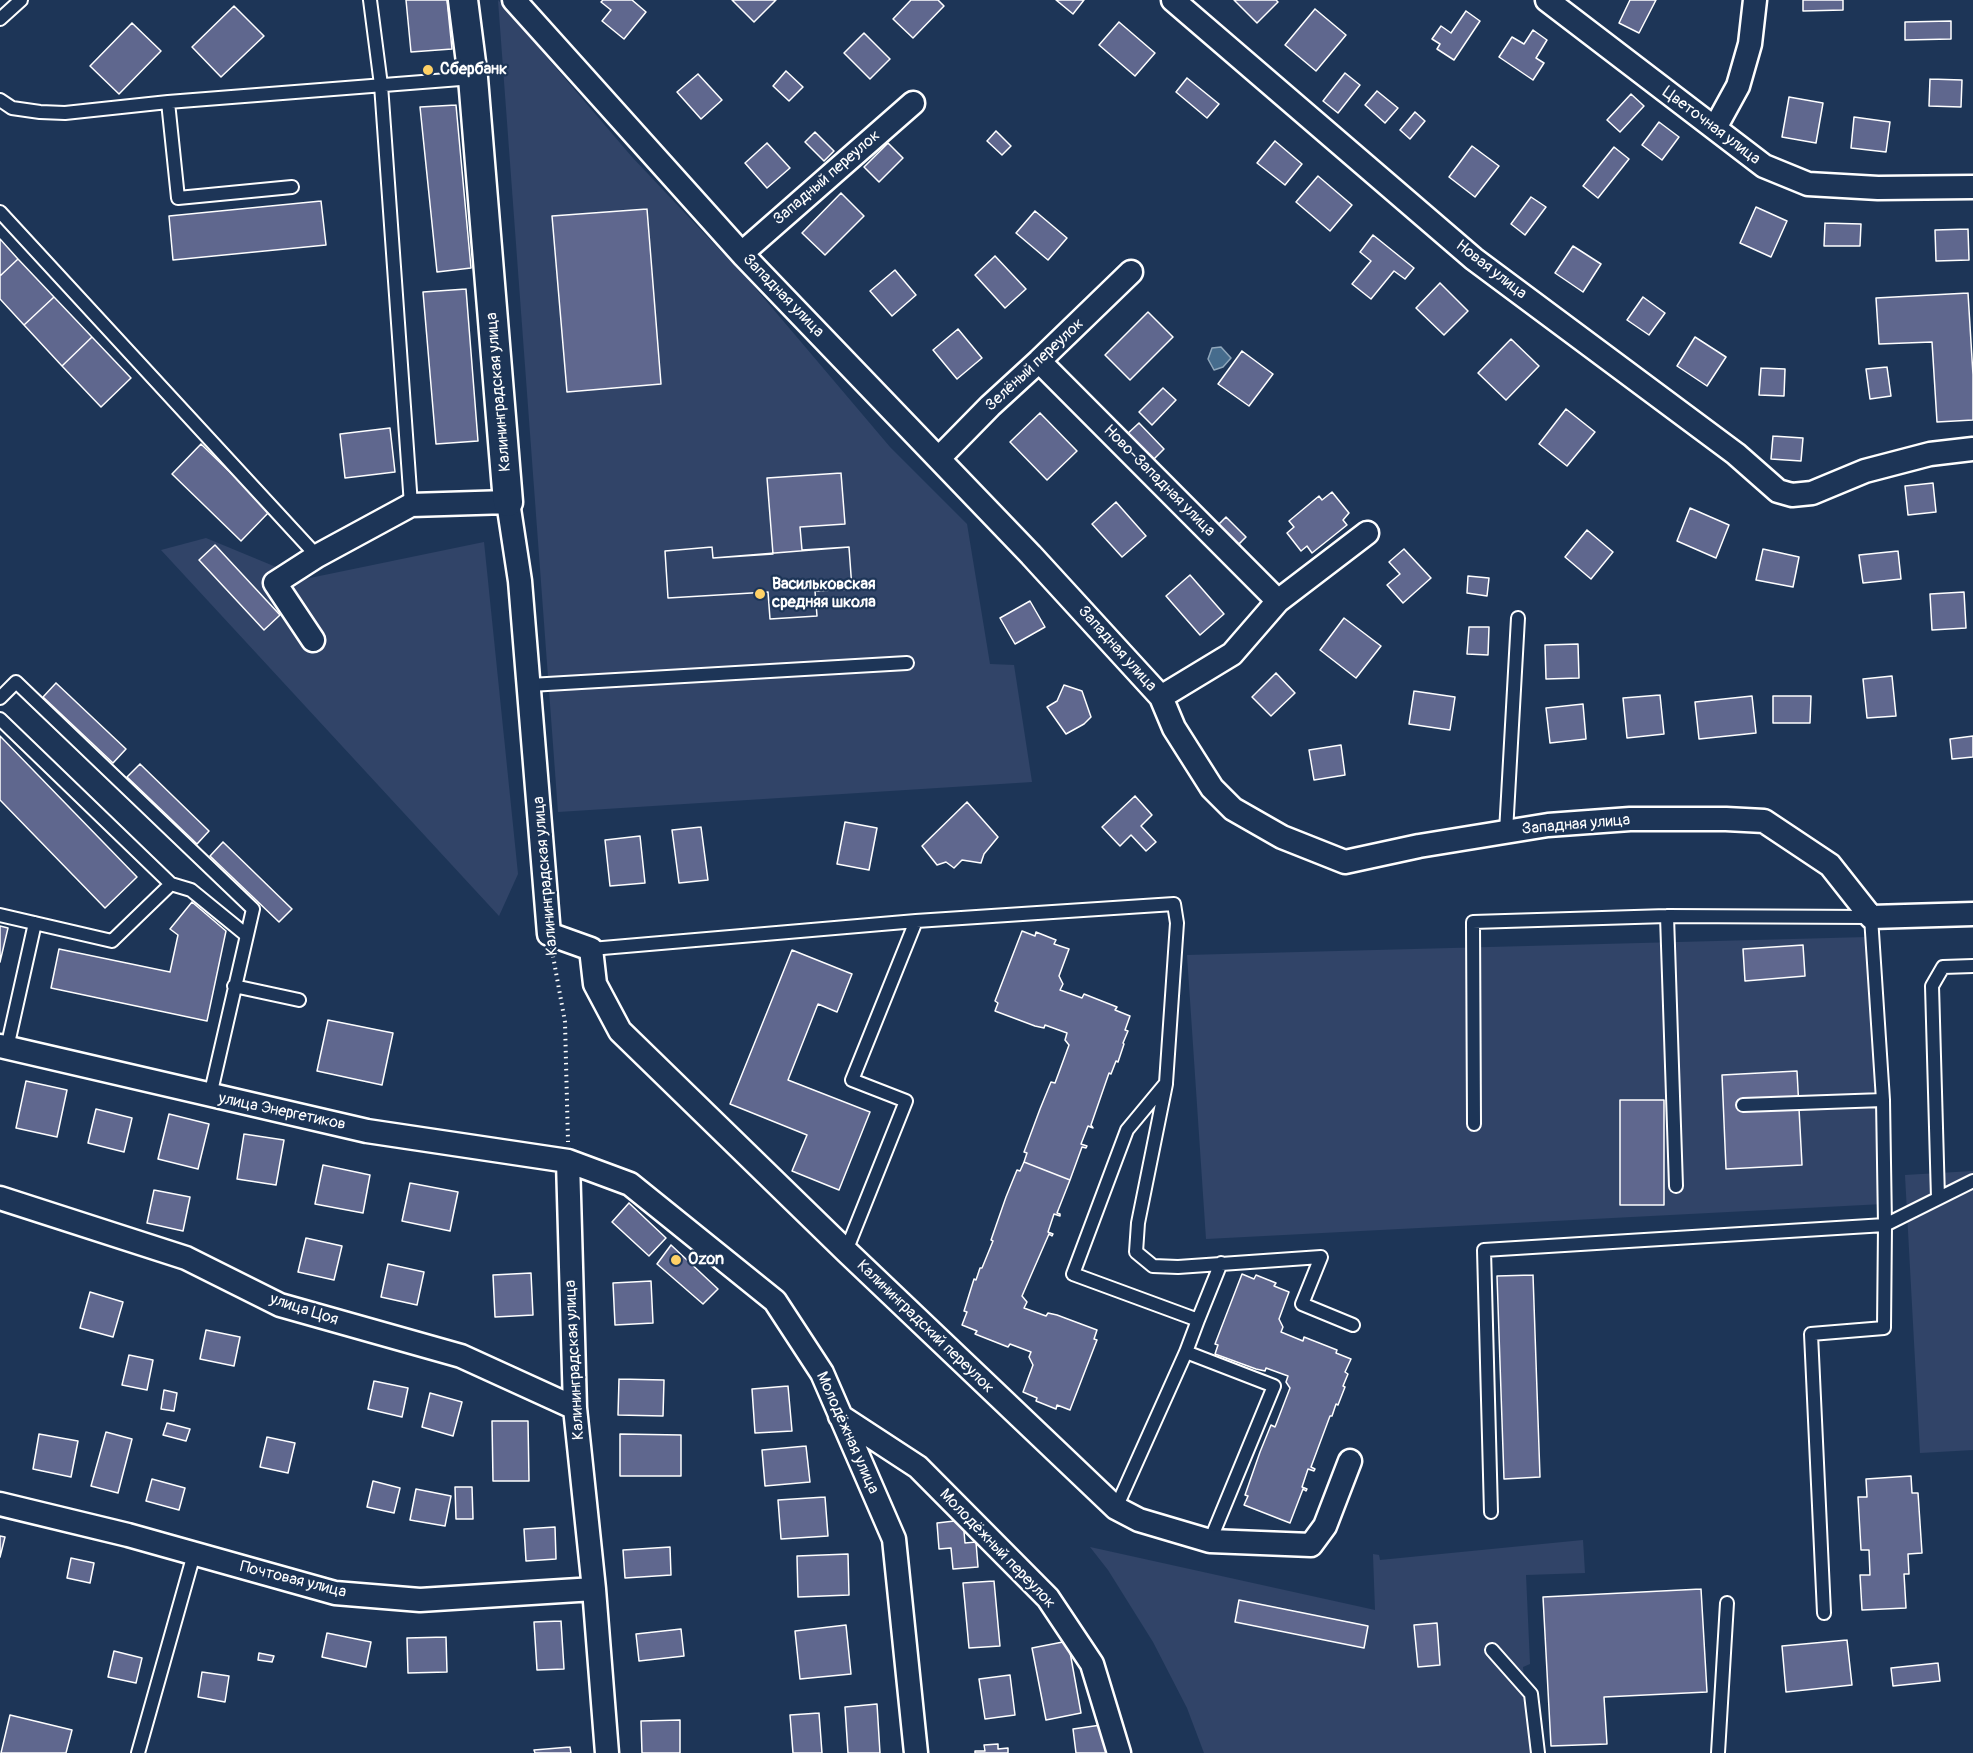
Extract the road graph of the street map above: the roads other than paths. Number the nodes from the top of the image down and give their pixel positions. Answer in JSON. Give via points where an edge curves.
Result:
{"nodes":[{"id":1,"x":21,"y":0,"type":"edge"},
{"id":2,"x":370,"y":0,"type":"edge"},
{"id":3,"x":464,"y":0,"type":"edge"},
{"id":4,"x":514,"y":0,"type":"edge"},
{"id":5,"x":1173,"y":0,"type":"edge"},
{"id":6,"x":1547,"y":0,"type":"edge"},
{"id":7,"x":1755,"y":0,"type":"edge"},
{"id":8,"x":0,"y":19,"type":"edge"},
{"id":9,"x":473,"y":78,"type":"junction"},
{"id":10,"x":381,"y":85,"type":"junction"},
{"id":11,"x":0,"y":100,"type":"edge"},
{"id":12,"x":168,"y":102,"type":"junction"},
{"id":13,"x":913,"y":103,"type":"dead end"},
{"id":14,"x":1715,"y":128,"type":"junction"},
{"id":15,"x":292,"y":187,"type":"dead end"},
{"id":16,"x":1973,"y":187,"type":"edge"},
{"id":17,"x":0,"y":212,"type":"edge"},
{"id":18,"x":742,"y":253,"type":"junction"},
{"id":19,"x":1131,"y":272,"type":"dead end"},
{"id":20,"x":1039,"y":361,"type":"junction"},
{"id":21,"x":1973,"y":449,"type":"edge"},
{"id":22,"x":939,"y":458,"type":"junction"},
{"id":23,"x":508,"y":502,"type":"junction"},
{"id":24,"x":411,"y":506,"type":"junction"},
{"id":25,"x":1367,"y":533,"type":"dead end"},
{"id":26,"x":317,"y":556,"type":"junction"},
{"id":27,"x":1278,"y":601,"type":"junction"},
{"id":28,"x":1518,"y":618,"type":"dead end"},
{"id":29,"x":313,"y":640,"type":"dead end"},
{"id":30,"x":907,"y":663,"type":"dead end"},
{"id":31,"x":530,"y":685,"type":"junction"},
{"id":32,"x":1161,"y":697,"type":"junction"},
{"id":33,"x":0,"y":698,"type":"edge"},
{"id":34,"x":0,"y":719,"type":"edge"},
{"id":35,"x":1506,"y":832,"type":"junction"},
{"id":36,"x":171,"y":884,"type":"junction"},
{"id":37,"x":1973,"y":914,"type":"edge"},
{"id":38,"x":0,"y":915,"type":"edge"},
{"id":39,"x":1667,"y":916,"type":"junction"},
{"id":40,"x":1871,"y":917,"type":"junction"},
{"id":41,"x":916,"y":921,"type":"junction"},
{"id":42,"x":35,"y":923,"type":"junction"},
{"id":43,"x":245,"y":934,"type":"junction"},
{"id":44,"x":591,"y":949,"type":"junction"},
{"id":45,"x":1973,"y":966,"type":"edge"},
{"id":46,"x":234,"y":986,"type":"junction"},
{"id":47,"x":299,"y":1000,"type":"dead end"},
{"id":48,"x":4,"y":1047,"type":"edge"},
{"id":49,"x":1166,"y":1083,"type":"junction"},
{"id":50,"x":210,"y":1096,"type":"junction"},
{"id":51,"x":1883,"y":1100,"type":"junction"},
{"id":52,"x":1743,"y":1106,"type":"dead end"},
{"id":53,"x":1474,"y":1124,"type":"dead end"},
{"id":54,"x":568,"y":1161,"type":"junction"},
{"id":55,"x":1973,"y":1181,"type":"edge"},
{"id":56,"x":1676,"y":1186,"type":"dead end"},
{"id":57,"x":0,"y":1198,"type":"edge"},
{"id":58,"x":1938,"y":1198,"type":"junction"},
{"id":59,"x":1886,"y":1225,"type":"junction"},
{"id":60,"x":846,"y":1251,"type":"junction"},
{"id":61,"x":1221,"y":1263,"type":"junction"},
{"id":62,"x":1198,"y":1320,"type":"junction"},
{"id":63,"x":1353,"y":1325,"type":"dead end"},
{"id":64,"x":1186,"y":1352,"type":"junction"},
{"id":65,"x":575,"y":1408,"type":"junction"},
{"id":66,"x":840,"y":1416,"type":"junction"},
{"id":67,"x":1350,"y":1461,"type":"dead end"},
{"id":68,"x":0,"y":1504,"type":"edge"},
{"id":69,"x":1116,"y":1508,"type":"junction"},
{"id":70,"x":1491,"y":1512,"type":"dead end"},
{"id":71,"x":1210,"y":1541,"type":"junction"},
{"id":72,"x":194,"y":1554,"type":"junction"},
{"id":73,"x":594,"y":1589,"type":"junction"},
{"id":74,"x":1727,"y":1603,"type":"dead end"},
{"id":75,"x":1824,"y":1613,"type":"dead end"},
{"id":76,"x":1492,"y":1650,"type":"dead end"},
{"id":77,"x":138,"y":1753,"type":"edge"},
{"id":78,"x":607,"y":1753,"type":"edge"},
{"id":79,"x":916,"y":1753,"type":"edge"},
{"id":80,"x":1119,"y":1753,"type":"edge"},
{"id":81,"x":1538,"y":1753,"type":"edge"},
{"id":82,"x":1718,"y":1753,"type":"edge"}],
"edges":[{"from":1,"to":8,"type":"lane"},
{"from":2,"to":10,"type":"lane"},
{"from":3,"to":9,"type":"street","name":"Калининградская улица"},
{"from":4,"to":18,"type":"street","name":"Западная улица"},
{"from":5,"to":21,"type":"street","name":"Новая улица","via":[[1474,259],[1736,454],[1778,491],[1792,495],[1812,493],[1865,471],[1930,454]]},
{"from":6,"to":14,"type":"street","name":"Цветочная улица"},
{"from":7,"to":14,"type":"street","via":[[1750,44],[1738,86]]},
{"from":9,"to":10,"type":"lane"},
{"from":9,"to":23,"type":"street","name":"Калининградская улица"},
{"from":10,"to":12,"type":"lane"},
{"from":10,"to":24,"type":"lane"},
{"from":11,"to":12,"type":"lane","via":[[12,108],[65,113]]},
{"from":12,"to":15,"type":"lane","via":[[178,198]]},
{"from":13,"to":18,"type":"street","name":"Западный переулок"},
{"from":14,"to":16,"type":"street","name":"Цветочная улица","via":[[1764,166],[1808,184]]},
{"from":17,"to":26,"type":"lane"},
{"from":18,"to":22,"type":"street","name":"Западная улица"},
{"from":19,"to":20,"type":"street","name":"Зелёный переулок"},
{"from":20,"to":22,"type":"street","name":"Зелёный переулок"},
{"from":20,"to":27,"type":"street","name":"Ново-Западная улица"},
{"from":22,"to":32,"type":"street","name":"Западная улица"},
{"from":23,"to":24,"type":"street"},
{"from":23,"to":31,"type":"street","name":"Калининградская улица"},
{"from":24,"to":26,"type":"street"},
{"from":25,"to":27,"type":"street"},
{"from":26,"to":29,"type":"street","via":[[274,583]]},
{"from":27,"to":32,"type":"street","via":[[1232,654]]},
{"from":28,"to":35,"type":"lane"},
{"from":30,"to":31,"type":"lane"},
{"from":31,"to":44,"type":"street","name":"Калининградская улица","via":[[549,934]]},
{"from":32,"to":35,"type":"street","name":"Западная улица","via":[[1174,728],[1212,788],[1233,809],[1310,849],[1345,862]]},
{"from":33,"to":43,"type":"lane","via":[[16,682],[253,909]]},
{"from":34,"to":36,"type":"lane"},
{"from":35,"to":40,"type":"street","name":"Западная улица","via":[[1630,819],[1764,821],[1830,865]]},
{"from":36,"to":42,"type":"lane","via":[[112,941]]},
{"from":36,"to":43,"type":"lane","via":[[191,890]]},
{"from":37,"to":40,"type":"street"},
{"from":38,"to":42,"type":"lane"},
{"from":39,"to":40,"type":"lane"},
{"from":39,"to":53,"type":"lane","via":[[1473,922]]},
{"from":39,"to":56,"type":"lane"},
{"from":40,"to":51,"type":"lane"},
{"from":41,"to":44,"type":"lane"},
{"from":41,"to":49,"type":"lane","via":[[1174,904],[1177,923]]},
{"from":41,"to":60,"type":"lane","via":[[852,1080],[906,1101]]},
{"from":42,"to":48,"type":"lane"},
{"from":43,"to":46,"type":"lane"},
{"from":44,"to":60,"type":"street","name":"Калининградский переулок","via":[[595,984],[620,1031]]},
{"from":45,"to":58,"type":"lane","via":[[1943,967],[1932,986]]},
{"from":46,"to":47,"type":"lane"},
{"from":46,"to":50,"type":"lane"},
{"from":48,"to":50,"type":"street","name":"улица Энергетиков"},
{"from":49,"to":61,"type":"lane","via":[[1138,1223],[1136,1252],[1153,1266]]},
{"from":49,"to":62,"type":"lane","via":[[1127,1130],[1073,1274]]},
{"from":50,"to":54,"type":"street","name":"улица Энергетиков","via":[[367,1131]]},
{"from":51,"to":52,"type":"lane"},
{"from":51,"to":59,"type":"lane"},
{"from":54,"to":65,"type":"street","name":"Калининградская улица"},
{"from":54,"to":66,"type":"street","name":"Молодёжная улица","via":[[630,1184],[775,1301],[822,1373]]},
{"from":55,"to":58,"type":"lane"},
{"from":57,"to":65,"type":"street","name":"улица Цоя","via":[[186,1258],[280,1305],[461,1356]]},
{"from":58,"to":59,"type":"lane"},
{"from":59,"to":70,"type":"lane","via":[[1484,1250]]},
{"from":59,"to":75,"type":"lane","via":[[1884,1328],[1811,1334]]},
{"from":60,"to":69,"type":"street","name":"Калининградский переулок"},
{"from":61,"to":62,"type":"lane"},
{"from":61,"to":63,"type":"lane","via":[[1321,1257],[1302,1304]]},
{"from":62,"to":64,"type":"lane"},
{"from":64,"to":69,"type":"lane"},
{"from":64,"to":71,"type":"lane","via":[[1274,1386]]},
{"from":65,"to":73,"type":"street","name":"Калининградская улица"},
{"from":66,"to":79,"type":"street","name":"Молодёжная улица","via":[[894,1539]]},
{"from":66,"to":80,"type":"street","name":"Молодёжный переулок","via":[[918,1467],[1048,1598],[1092,1664]]},
{"from":67,"to":71,"type":"street","name":"Калининградский переулок","via":[[1325,1526],[1311,1545]]},
{"from":68,"to":72,"type":"street","name":"Почтовая улица"},
{"from":69,"to":71,"type":"street","name":"Калининградский переулок","via":[[1139,1520]]},
{"from":72,"to":73,"type":"street","name":"Почтовая улица","via":[[335,1593],[420,1600]]},
{"from":72,"to":77,"type":"lane"},
{"from":73,"to":78,"type":"street","name":"Калининградская улица"},
{"from":74,"to":82,"type":"lane"},
{"from":76,"to":81,"type":"lane","via":[[1531,1694]]}]}
